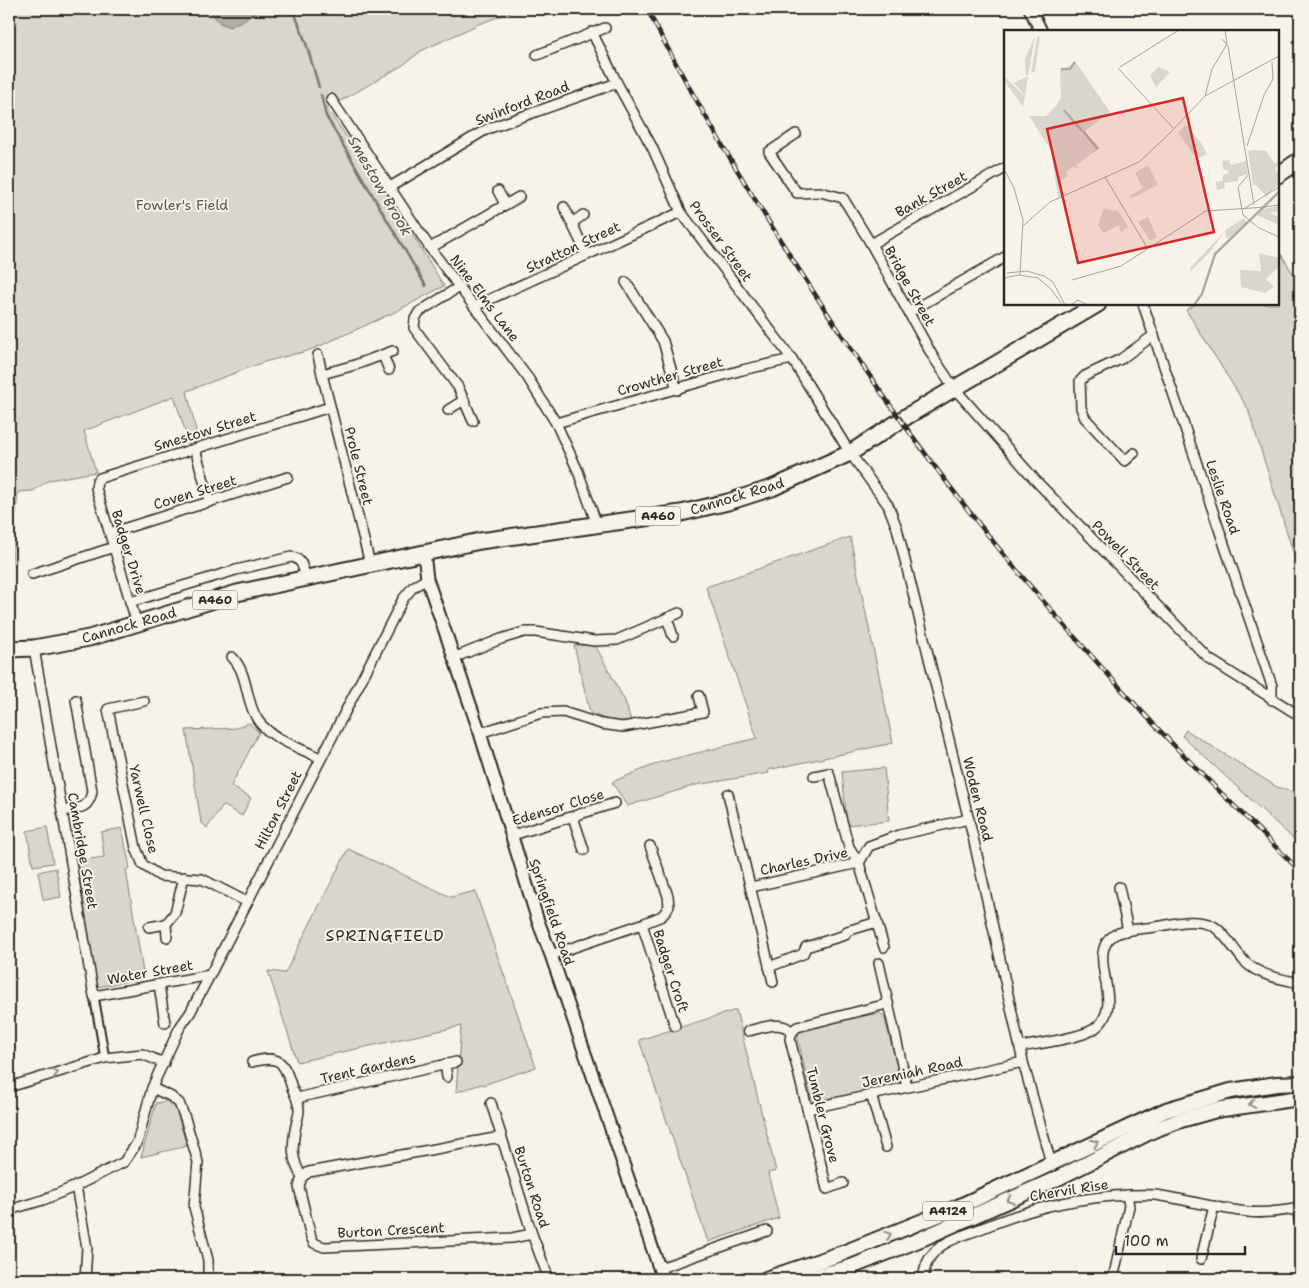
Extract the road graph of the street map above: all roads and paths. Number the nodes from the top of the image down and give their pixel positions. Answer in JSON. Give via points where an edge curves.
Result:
{"nodes":[{"id":1,"x":1030,"y":9,"type":"edge"},
{"id":2,"x":605,"y":28,"type":"dead end"},
{"id":3,"x":1040,"y":30,"type":"edge"},
{"id":4,"x":592,"y":32,"type":"junction"},
{"id":5,"x":537,"y":55,"type":"dead end"},
{"id":6,"x":617,"y":83,"type":"junction"},
{"id":7,"x":331,"y":99,"type":"dead end"},
{"id":8,"x":796,"y":134,"type":"dead end"},
{"id":9,"x":1300,"y":160,"type":"edge"},
{"id":10,"x":1004,"y":169,"type":"edge"},
{"id":11,"x":1279,"y":174,"type":"edge"},
{"id":12,"x":390,"y":187,"type":"junction"},
{"id":13,"x":498,"y":191,"type":"dead end"},
{"id":14,"x":519,"y":197,"type":"dead end"},
{"id":15,"x":505,"y":204,"type":"junction"},
{"id":16,"x":564,"y":207,"type":"dead end"},
{"id":17,"x":681,"y":212,"type":"junction"},
{"id":18,"x":582,"y":215,"type":"dead end"},
{"id":19,"x":572,"y":223,"type":"junction"},
{"id":20,"x":871,"y":244,"type":"junction"},
{"id":21,"x":430,"y":248,"type":"junction"},
{"id":22,"x":587,"y":255,"type":"junction"},
{"id":23,"x":1004,"y":258,"type":"edge"},
{"id":24,"x":626,"y":282,"type":"dead end"},
{"id":25,"x":459,"y":287,"type":"junction"},
{"id":26,"x":1096,"y":305,"type":"edge"},
{"id":27,"x":1143,"y":305,"type":"edge"},
{"id":28,"x":475,"y":306,"type":"junction"},
{"id":29,"x":909,"y":312,"type":"junction"},
{"id":30,"x":1154,"y":335,"type":"junction"},
{"id":31,"x":393,"y":351,"type":"dead end"},
{"id":32,"x":318,"y":355,"type":"dead end"},
{"id":33,"x":383,"y":355,"type":"junction"},
{"id":34,"x":792,"y":359,"type":"junction"},
{"id":35,"x":389,"y":370,"type":"dead end"},
{"id":36,"x":322,"y":374,"type":"junction"},
{"id":37,"x":954,"y":388,"type":"junction"},
{"id":38,"x":676,"y":390,"type":"junction"},
{"id":39,"x":464,"y":400,"type":"junction"},
{"id":40,"x":330,"y":407,"type":"junction"},
{"id":41,"x":448,"y":410,"type":"dead end"},
{"id":42,"x":473,"y":422,"type":"dead end"},
{"id":43,"x":556,"y":423,"type":"junction"},
{"id":44,"x":195,"y":448,"type":"junction"},
{"id":45,"x":850,"y":453,"type":"junction"},
{"id":46,"x":1134,"y":453,"type":"dead end"},
{"id":47,"x":288,"y":477,"type":"dead end"},
{"id":48,"x":96,"y":488,"type":"joint"},
{"id":49,"x":210,"y":502,"type":"junction"},
{"id":50,"x":597,"y":525,"type":"junction"},
{"id":51,"x":110,"y":533,"type":"junction"},
{"id":52,"x":114,"y":547,"type":"junction"},
{"id":53,"x":424,"y":553,"type":"junction"},
{"id":54,"x":370,"y":564,"type":"junction"},
{"id":55,"x":32,"y":574,"type":"dead end"},
{"id":56,"x":306,"y":578,"type":"junction"},
{"id":57,"x":427,"y":579,"type":"junction"},
{"id":58,"x":130,"y":602,"type":"junction"},
{"id":59,"x":679,"y":613,"type":"dead end"},
{"id":60,"x":668,"y":618,"type":"junction"},
{"id":61,"x":137,"y":624,"type":"junction"},
{"id":62,"x":673,"y":636,"type":"dead end"},
{"id":63,"x":34,"y":648,"type":"junction"},
{"id":64,"x":9,"y":649,"type":"edge"},
{"id":65,"x":232,"y":657,"type":"dead end"},
{"id":66,"x":453,"y":658,"type":"junction"},
{"id":67,"x":699,"y":696,"type":"dead end"},
{"id":68,"x":76,"y":700,"type":"dead end"},
{"id":69,"x":1272,"y":700,"type":"junction"},
{"id":70,"x":144,"y":701,"type":"dead end"},
{"id":71,"x":1300,"y":716,"type":"edge"},
{"id":72,"x":480,"y":733,"type":"junction"},
{"id":73,"x":320,"y":758,"type":"junction"},
{"id":74,"x":814,"y":776,"type":"dead end"},
{"id":75,"x":728,"y":794,"type":"dead end"},
{"id":76,"x":614,"y":803,"type":"dead end"},
{"id":77,"x":62,"y":811,"type":"junction"},
{"id":78,"x":574,"y":817,"type":"junction"},
{"id":79,"x":969,"y":819,"type":"junction"},
{"id":80,"x":510,"y":836,"type":"junction"},
{"id":81,"x":650,"y":846,"type":"dead end"},
{"id":82,"x":584,"y":850,"type":"dead end"},
{"id":83,"x":860,"y":863,"type":"junction"},
{"id":84,"x":184,"y":877,"type":"junction"},
{"id":85,"x":751,"y":887,"type":"junction"},
{"id":86,"x":1119,"y":888,"type":"dead end"},
{"id":87,"x":247,"y":902,"type":"junction"},
{"id":88,"x":877,"y":922,"type":"junction"},
{"id":89,"x":166,"y":924,"type":"junction"},
{"id":90,"x":642,"y":924,"type":"junction"},
{"id":91,"x":149,"y":927,"type":"dead end"},
{"id":92,"x":1128,"y":931,"type":"junction"},
{"id":93,"x":167,"y":937,"type":"dead end"},
{"id":94,"x":884,"y":947,"type":"dead end"},
{"id":95,"x":551,"y":955,"type":"junction"},
{"id":96,"x":878,"y":963,"type":"dead end"},
{"id":97,"x":769,"y":966,"type":"junction"},
{"id":98,"x":210,"y":975,"type":"junction"},
{"id":99,"x":773,"y":982,"type":"dead end"},
{"id":100,"x":1300,"y":983,"type":"edge"},
{"id":101,"x":159,"y":985,"type":"junction"},
{"id":102,"x":94,"y":996,"type":"junction"},
{"id":103,"x":887,"y":1004,"type":"junction"},
{"id":104,"x":165,"y":1023,"type":"dead end"},
{"id":105,"x":675,"y":1026,"type":"dead end"},
{"id":106,"x":748,"y":1031,"type":"dead end"},
{"id":107,"x":792,"y":1032,"type":"junction"},
{"id":108,"x":1020,"y":1047,"type":"junction"},
{"id":109,"x":105,"y":1058,"type":"junction"},
{"id":110,"x":252,"y":1062,"type":"dead end"},
{"id":111,"x":456,"y":1062,"type":"dead end"},
{"id":112,"x":1023,"y":1062,"type":"junction"},
{"id":113,"x":164,"y":1063,"type":"junction"},
{"id":114,"x":445,"y":1064,"type":"junction"},
{"id":115,"x":447,"y":1077,"type":"dead end"},
{"id":116,"x":1300,"y":1083,"type":"edge"},
{"id":117,"x":9,"y":1087,"type":"edge"},
{"id":118,"x":907,"y":1087,"type":"junction"},
{"id":119,"x":152,"y":1088,"type":"junction"},
{"id":120,"x":870,"y":1094,"type":"junction"},
{"id":121,"x":297,"y":1098,"type":"junction"},
{"id":122,"x":1300,"y":1098,"type":"edge"},
{"id":123,"x":491,"y":1103,"type":"dead end"},
{"id":124,"x":807,"y":1109,"type":"junction"},
{"id":125,"x":502,"y":1141,"type":"junction"},
{"id":126,"x":886,"y":1147,"type":"dead end"},
{"id":127,"x":1051,"y":1163,"type":"junction"},
{"id":128,"x":302,"y":1177,"type":"junction"},
{"id":129,"x":1054,"y":1180,"type":"junction"},
{"id":130,"x":843,"y":1184,"type":"dead end"},
{"id":131,"x":76,"y":1186,"type":"junction"},
{"id":132,"x":1128,"y":1195,"type":"junction"},
{"id":133,"x":1214,"y":1206,"type":"junction"},
{"id":134,"x":1299,"y":1208,"type":"edge"},
{"id":135,"x":9,"y":1210,"type":"edge"},
{"id":136,"x":1300,"y":1223,"type":"edge"},
{"id":137,"x":767,"y":1231,"type":"dead end"},
{"id":138,"x":532,"y":1234,"type":"junction"},
{"id":139,"x":843,"y":1253,"type":"junction"},
{"id":140,"x":1201,"y":1259,"type":"dead end"},
{"id":141,"x":1300,"y":1272,"type":"edge"},
{"id":142,"x":852,"y":1273,"type":"edge"},
{"id":143,"x":661,"y":1274,"type":"edge"},
{"id":144,"x":86,"y":1279,"type":"edge"},
{"id":145,"x":208,"y":1279,"type":"edge"},
{"id":146,"x":549,"y":1279,"type":"edge"},
{"id":147,"x":766,"y":1279,"type":"edge"},
{"id":148,"x":807,"y":1279,"type":"edge"},
{"id":149,"x":923,"y":1279,"type":"edge"},
{"id":150,"x":1113,"y":1279,"type":"edge"},
{"id":151,"x":1299,"y":1279,"type":"edge"}],
"edges":[{"from":1,"to":3,"type":"street"},
{"from":2,"to":4,"type":"street"},
{"from":4,"to":5,"type":"street"},
{"from":4,"to":6,"type":"street","name":"Prosser Street"},
{"from":6,"to":12,"type":"street","name":"Swinford Road","via":[[487,129]]},
{"from":6,"to":17,"type":"street","name":"Prosser Street","via":[[652,147]]},
{"from":7,"to":12,"type":"street","name":"Nine Elms Lane"},
{"from":8,"to":20,"type":"street","name":"Bridge Street","via":[[769,152],[791,185],[797,193],[820,192],[843,198]]},
{"from":9,"to":11,"type":"highway"},
{"from":10,"to":20,"type":"street","name":"Bank Street"},
{"from":12,"to":21,"type":"street","name":"Nine Elms Lane"},
{"from":13,"to":15,"type":"street"},
{"from":14,"to":15,"type":"street"},
{"from":15,"to":21,"type":"street"},
{"from":16,"to":19,"type":"street"},
{"from":17,"to":22,"type":"street","name":"Stratton Street"},
{"from":17,"to":34,"type":"street","name":"Prosser Street"},
{"from":18,"to":19,"type":"street"},
{"from":19,"to":22,"type":"street"},
{"from":20,"to":29,"type":"street","name":"Bridge Street"},
{"from":21,"to":25,"type":"street","name":"Nine Elms Lane"},
{"from":22,"to":28,"type":"street","name":"Stratton Street"},
{"from":23,"to":29,"type":"street"},
{"from":24,"to":38,"type":"street","via":[[663,341]]},
{"from":25,"to":28,"type":"street","name":"Nine Elms Lane"},
{"from":25,"to":39,"type":"street","via":[[419,312],[414,328]]},
{"from":26,"to":37,"type":"highway","name":"Cannock Road","number":"A460"},
{"from":27,"to":30,"type":"street","name":"Leslie Road"},
{"from":28,"to":43,"type":"street","name":"Nine Elms Lane","via":[[528,378]]},
{"from":29,"to":37,"type":"street","name":"Bridge Street"},
{"from":30,"to":46,"type":"street","via":[[1121,359],[1080,381],[1081,408],[1085,418],[1125,461]]},
{"from":30,"to":69,"type":"street","name":"Leslie Road","via":[[1272,686]]},
{"from":31,"to":33,"type":"street"},
{"from":32,"to":36,"type":"street","name":"Prole Street"},
{"from":33,"to":35,"type":"street"},
{"from":33,"to":36,"type":"street"},
{"from":34,"to":38,"type":"street","name":"Crowther Street"},
{"from":34,"to":45,"type":"street","name":"Prosser Street"},
{"from":36,"to":40,"type":"street","name":"Prole Street"},
{"from":37,"to":45,"type":"highway","name":"Cannock Road","number":"A460"},
{"from":37,"to":69,"type":"street","name":"Powell Street","via":[[1038,483],[1209,659]]},
{"from":38,"to":43,"type":"street","name":"Crowther Street"},
{"from":39,"to":41,"type":"street"},
{"from":39,"to":42,"type":"street"},
{"from":40,"to":44,"type":"street","name":"Smestow Street"},
{"from":40,"to":54,"type":"street","name":"Prole Street"},
{"from":43,"to":50,"type":"street","name":"Nine Elms Lane","via":[[578,471]]},
{"from":44,"to":48,"type":"street","name":"Smestow Street","via":[[100,478]]},
{"from":44,"to":49,"type":"street"},
{"from":45,"to":50,"type":"highway","name":"Cannock Road","number":"A460","via":[[772,488],[728,502],[681,513]]},
{"from":45,"to":79,"type":"street","name":"Woden Road","via":[[888,505],[897,528]]},
{"from":47,"to":49,"type":"street","name":"Coven Street"},
{"from":48,"to":51,"type":"street","name":"Badger Drive"},
{"from":49,"to":51,"type":"street","name":"Coven Street"},
{"from":50,"to":53,"type":"highway","name":"Cannock Road","number":"A460","via":[[480,541]]},
{"from":51,"to":52,"type":"street","name":"Badger Drive"},
{"from":52,"to":55,"type":"street"},
{"from":52,"to":58,"type":"street","name":"Badger Drive"},
{"from":53,"to":54,"type":"highway","name":"Cannock Road","number":"A460"},
{"from":53,"to":57,"type":"street","name":"Springfield Road"},
{"from":54,"to":56,"type":"highway","name":"Cannock Road","number":"A460"},
{"from":56,"to":58,"type":"street","name":"Cannock Road","via":[[300,561],[291,557]]},
{"from":56,"to":61,"type":"highway","name":"Cannock Road","number":"A460","via":[[237,593]]},
{"from":57,"to":66,"type":"street","name":"Springfield Road"},
{"from":57,"to":73,"type":"street","name":"Hilton Street","via":[[413,587],[403,599]]},
{"from":58,"to":61,"type":"street","name":"Badger Drive"},
{"from":59,"to":60,"type":"street"},
{"from":60,"to":62,"type":"street"},
{"from":60,"to":66,"type":"street","via":[[618,640],[594,641],[524,632]]},
{"from":61,"to":63,"type":"highway","name":"Cannock Road","number":"A460","via":[[89,638]]},
{"from":63,"to":64,"type":"highway","name":"Cannock Road","number":"A460"},
{"from":63,"to":77,"type":"street","name":"Cambridge Street"},
{"from":65,"to":73,"type":"street","via":[[239,664],[256,718],[268,732]]},
{"from":66,"to":72,"type":"street","name":"Springfield Road"},
{"from":67,"to":72,"type":"street","via":[[703,712],[623,727],[563,712],[541,713]]},
{"from":68,"to":77,"type":"street","via":[[91,800],[81,808]]},
{"from":69,"to":71,"type":"street","name":"Powell Street"},
{"from":70,"to":84,"type":"street","name":"Yarwell Close","via":[[108,709],[136,848],[143,866],[160,876]]},
{"from":72,"to":80,"type":"street","name":"Springfield Road"},
{"from":73,"to":87,"type":"street","name":"Hilton Street"},
{"from":74,"to":83,"type":"street","via":[[830,773],[849,847]]},
{"from":75,"to":85,"type":"street"},
{"from":76,"to":78,"type":"street","name":"Edensor Close"},
{"from":77,"to":102,"type":"street","name":"Cambridge Street"},
{"from":78,"to":80,"type":"street","name":"Edensor Close"},
{"from":78,"to":82,"type":"street"},
{"from":79,"to":83,"type":"street","name":"Charles Drive","via":[[899,835],[870,846]]},
{"from":79,"to":108,"type":"street","name":"Woden Road"},
{"from":80,"to":95,"type":"street","name":"Springfield Road"},
{"from":81,"to":90,"type":"street","via":[[669,906],[662,916]]},
{"from":83,"to":85,"type":"street","name":"Charles Drive"},
{"from":83,"to":88,"type":"street"},
{"from":84,"to":87,"type":"street","name":"Yarwell Close","via":[[202,880]]},
{"from":84,"to":89,"type":"street","via":[[175,913]]},
{"from":85,"to":97,"type":"street"},
{"from":86,"to":92,"type":"street"},
{"from":87,"to":98,"type":"street","name":"Hilton Street"},
{"from":88,"to":94,"type":"street"},
{"from":88,"to":97,"type":"street","via":[[847,931],[845,935],[806,948],[804,954]]},
{"from":89,"to":91,"type":"street"},
{"from":89,"to":93,"type":"street"},
{"from":90,"to":95,"type":"street"},
{"from":90,"to":105,"type":"street","name":"Badger Croft"},
{"from":92,"to":100,"type":"street","via":[[1194,921],[1212,925],[1246,963],[1259,972]]},
{"from":92,"to":108,"type":"street","via":[[1114,935],[1104,949],[1109,998],[1108,1009],[1100,1023],[1084,1034]]},
{"from":95,"to":143,"type":"street","name":"Springfield Road"},
{"from":96,"to":103,"type":"street"},
{"from":97,"to":99,"type":"street"},
{"from":98,"to":101,"type":"street","name":"Water Street"},
{"from":98,"to":113,"type":"street","name":"Hilton Street"},
{"from":101,"to":102,"type":"street","name":"Water Street"},
{"from":101,"to":104,"type":"street"},
{"from":102,"to":109,"type":"street","name":"Cambridge Street"},
{"from":103,"to":107,"type":"street","via":[[797,1027]]},
{"from":103,"to":118,"type":"street"},
{"from":106,"to":107,"type":"street","via":[[780,1024]]},
{"from":107,"to":124,"type":"street","name":"Tumbler Grove","via":[[790,1039]]},
{"from":108,"to":112,"type":"street","name":"Woden Road"},
{"from":109,"to":113,"type":"street","via":[[142,1054]]},
{"from":117,"to":109,"type":"street","one_way":true},
{"from":110,"to":121,"type":"street","via":[[270,1059],[282,1063]]},
{"from":111,"to":114,"type":"street","name":"Trent Gardens"},
{"from":112,"to":118,"type":"street","name":"Jeremiah Road"},
{"from":112,"to":127,"type":"street","name":"Woden Road"},
{"from":113,"to":119,"type":"street","name":"Hilton Street"},
{"from":114,"to":115,"type":"street"},
{"from":114,"to":121,"type":"street","name":"Trent Gardens"},
{"from":127,"to":116,"type":"main road","number":"A4124","one_way":true,"via":[[1166,1110],[1231,1091]]},
{"from":118,"to":120,"type":"street","name":"Jeremiah Road"},
{"from":119,"to":131,"type":"street","name":"Hilton Street","via":[[132,1152],[124,1162]]},
{"from":119,"to":145,"type":"street","via":[[179,1103],[198,1162],[194,1207],[208,1260]]},
{"from":120,"to":124,"type":"street","name":"Jeremiah Road"},
{"from":120,"to":126,"type":"street"},
{"from":121,"to":128,"type":"street","name":"Burton Crescent","via":[[299,1111],[292,1150],[296,1168]]},
{"from":122,"to":129,"type":"main road","number":"A4124","one_way":true,"via":[[1216,1110],[1181,1120]]},
{"from":123,"to":125,"type":"street","name":"Burton Road"},
{"from":124,"to":130,"type":"street","name":"Tumbler Grove","via":[[827,1189]]},
{"from":125,"to":128,"type":"street","via":[[495,1138],[309,1172]]},
{"from":125,"to":138,"type":"street","name":"Burton Road"},
{"from":127,"to":129,"type":"main road"},
{"from":139,"to":127,"type":"main road","number":"A4124","one_way":true,"via":[[958,1207]]},
{"from":128,"to":138,"type":"street","name":"Burton Crescent","via":[[300,1187],[311,1237],[314,1243],[324,1247],[512,1238]]},
{"from":129,"to":142,"type":"main road","number":"A4124","one_way":true},
{"from":131,"to":135,"type":"street","name":"Hilton Street"},
{"from":131,"to":144,"type":"street","via":[[87,1248]]},
{"from":132,"to":133,"type":"street","name":"Chervil Rise","via":[[1152,1195]]},
{"from":132,"to":149,"type":"street","name":"Chervil Rise","via":[[1049,1205],[952,1240],[935,1251],[927,1262]]},
{"from":132,"to":150,"type":"street","name":"Chervil Rise","via":[[1129,1206]]},
{"from":133,"to":134,"type":"street","name":"Chervil Rise","via":[[1271,1213]]},
{"from":133,"to":140,"type":"street"},
{"from":134,"to":136,"type":"street"},
{"from":137,"to":143,"type":"street"},
{"from":138,"to":146,"type":"street","name":"Burton Road"},
{"from":139,"to":142,"type":"main road"},
{"from":139,"to":147,"type":"main road","number":"A4124"},
{"from":141,"to":151,"type":"street"},
{"from":142,"to":148,"type":"main road","number":"A4124"}]}
